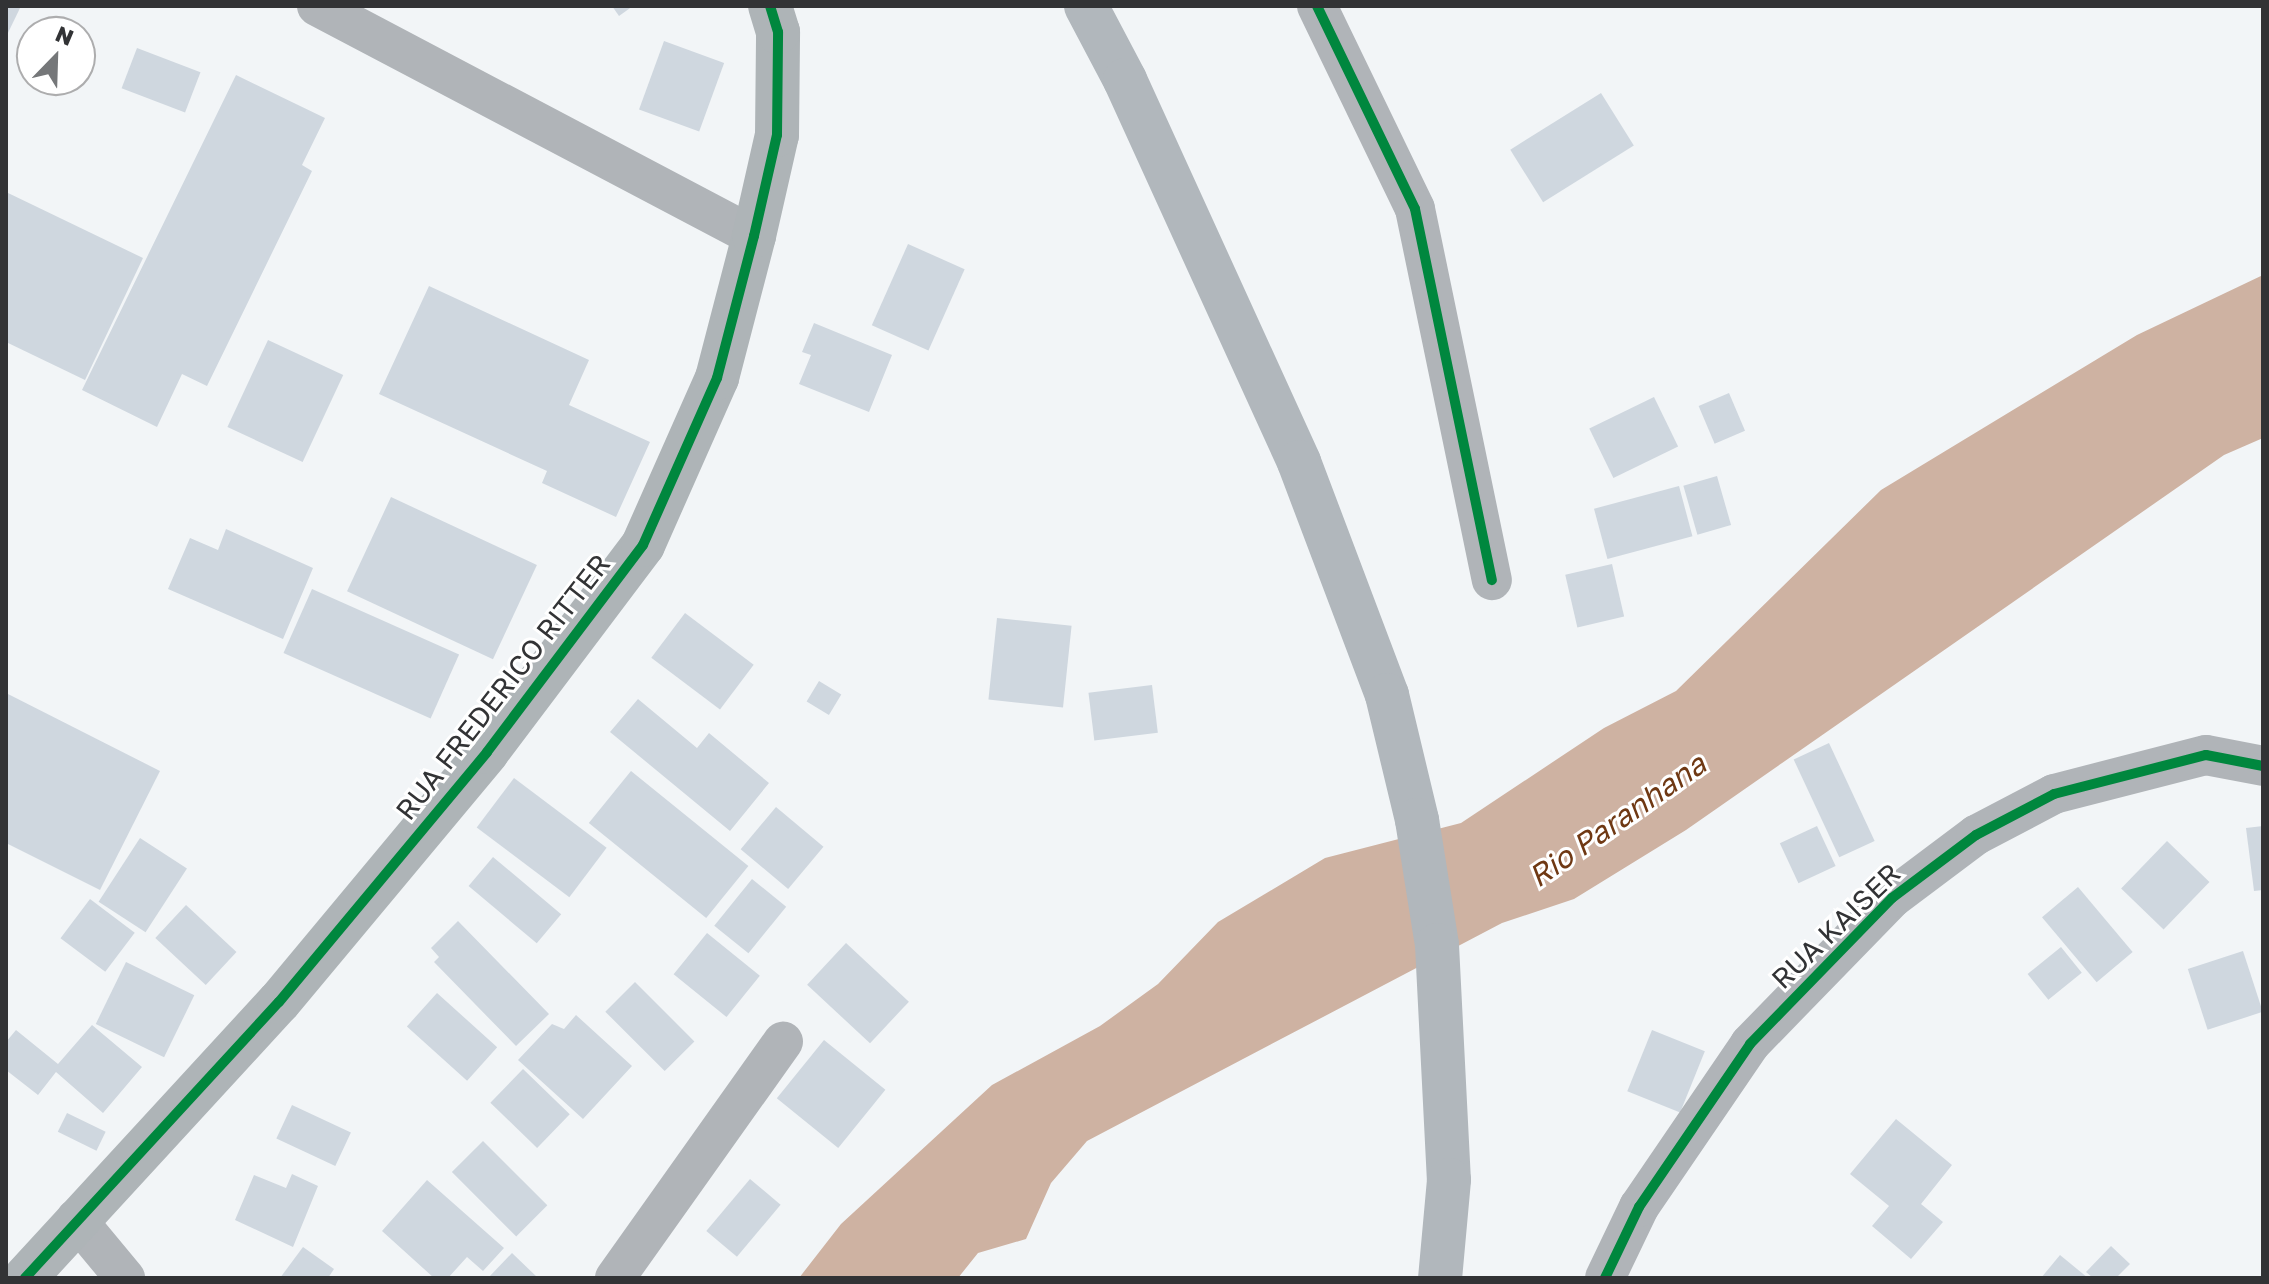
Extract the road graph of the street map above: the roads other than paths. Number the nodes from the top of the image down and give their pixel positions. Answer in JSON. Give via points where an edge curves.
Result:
{"nodes":[{"id":1,"x":317,"y":6,"type":"edge"},
{"id":2,"x":770,"y":6,"type":"edge"},
{"id":3,"x":1086,"y":6,"type":"edge"},
{"id":4,"x":1317,"y":6,"type":"edge"},
{"id":5,"x":754,"y":236,"type":"junction"},
{"id":6,"x":1492,"y":580,"type":"dead end"},
{"id":7,"x":2263,"y":766,"type":"edge"},
{"id":8,"x":783,"y":1042,"type":"dead end"},
{"id":9,"x":76,"y":1219,"type":"junction"},
{"id":10,"x":25,"y":1278,"type":"edge"},
{"id":11,"x":125,"y":1278,"type":"edge"},
{"id":12,"x":615,"y":1278,"type":"edge"},
{"id":13,"x":1440,"y":1278,"type":"edge"},
{"id":14,"x":1605,"y":1278,"type":"edge"}],
"edges":[{"from":1,"to":5,"type":"street"},
{"from":2,"to":5,"type":"street","name":"RUA FREDERICO RITTER","via":[[778,32],[777,135]]},
{"from":3,"to":13,"type":"main road","via":[[1125,80],[1299,462],[1387,695],[1420,836],[1437,945],[1449,1180]]},
{"from":4,"to":6,"type":"street","via":[[1415,209]]},
{"from":5,"to":9,"type":"street","name":"RUA FREDERICO RITTER","via":[[717,378],[643,545],[487,752],[279,1002]]},
{"from":7,"to":14,"type":"street","name":"RUA KAISER","via":[[2206,755],[2054,794],[1976,835],[1892,898],[1750,1044],[1639,1207]]},
{"from":8,"to":12,"type":"street"},
{"from":9,"to":10,"type":"street","name":"RUA FREDERICO RITTER"},
{"from":9,"to":11,"type":"street"}]}
